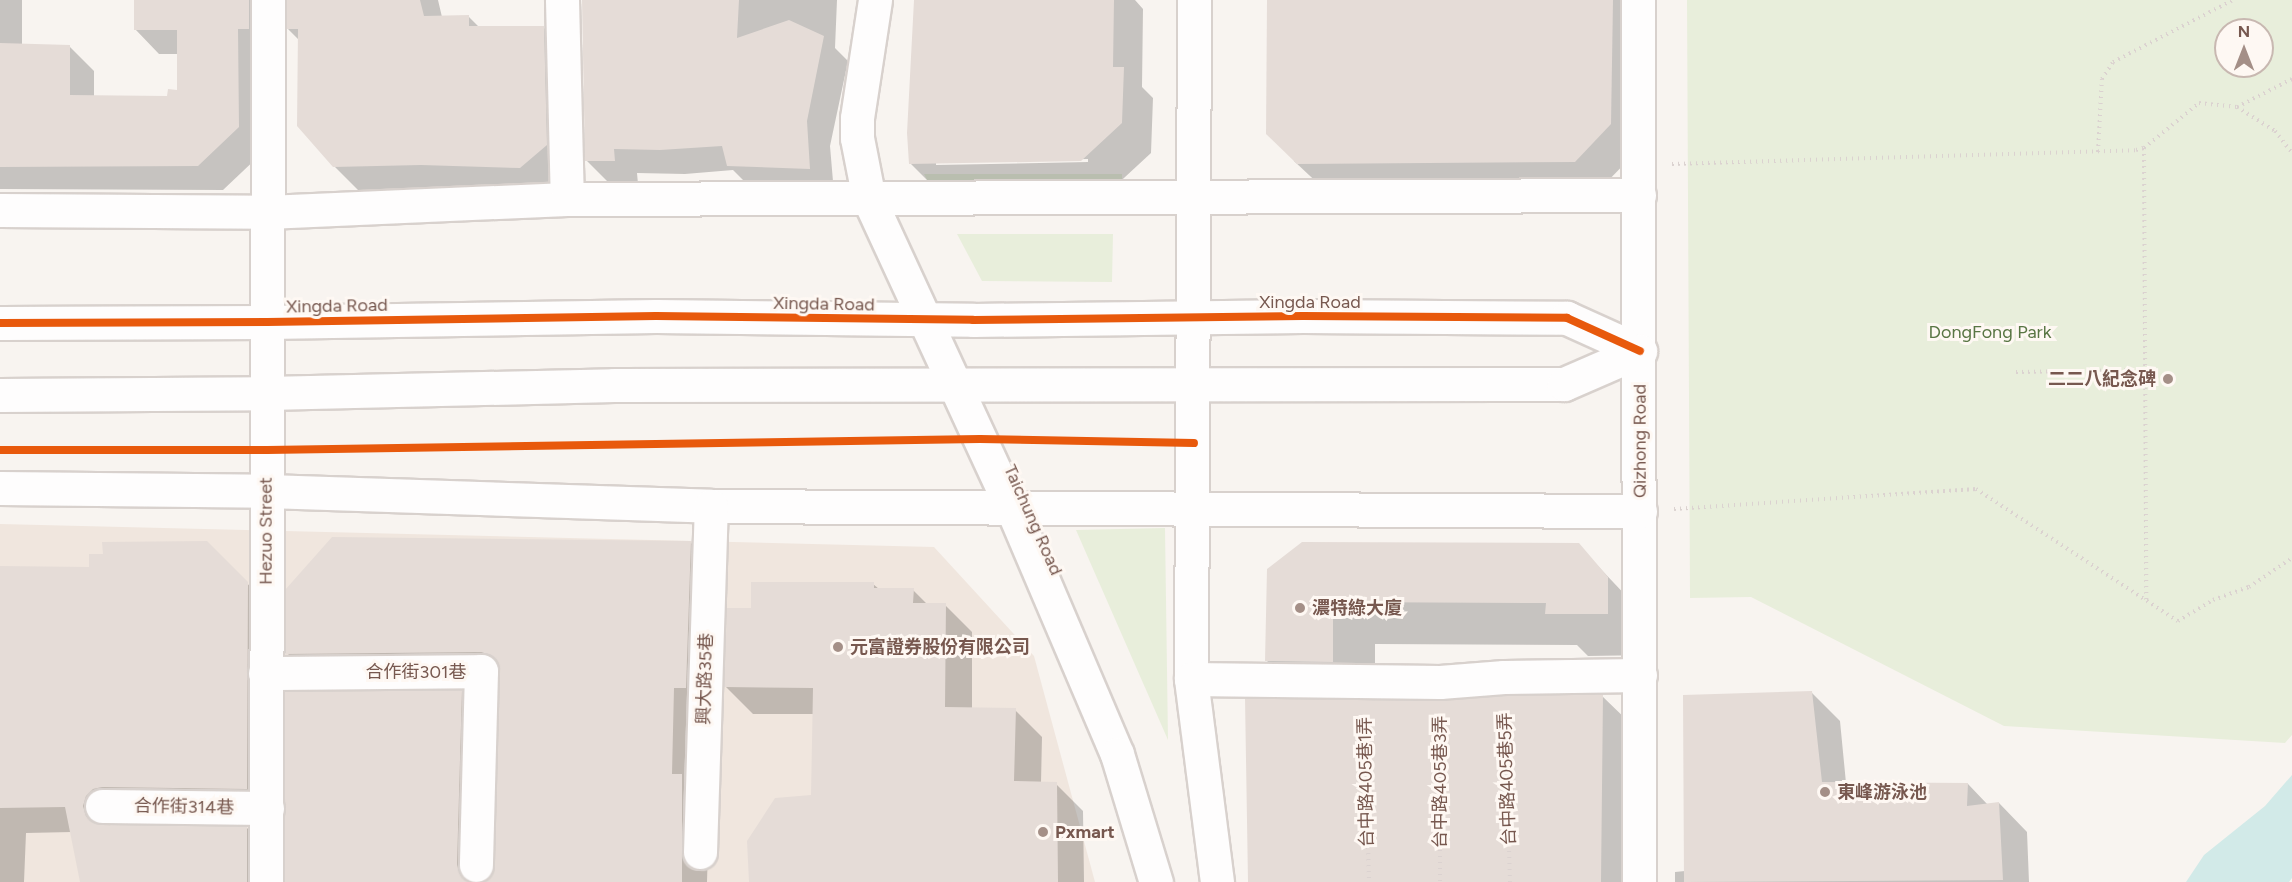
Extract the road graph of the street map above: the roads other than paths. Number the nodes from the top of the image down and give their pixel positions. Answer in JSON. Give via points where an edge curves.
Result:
{"nodes":[{"id":1,"x":268,"y":0,"type":"edge"},
{"id":2,"x":562,"y":0,"type":"edge"},
{"id":3,"x":875,"y":0,"type":"edge"},
{"id":4,"x":1194,"y":0,"type":"edge"},
{"id":5,"x":1638,"y":0,"type":"edge"},
{"id":6,"x":1639,"y":180,"type":"junction"},
{"id":7,"x":1194,"y":197,"type":"junction"},
{"id":8,"x":567,"y":199,"type":"junction"},
{"id":9,"x":868,"y":199,"type":"junction"},
{"id":10,"x":0,"y":210,"type":"edge"},
{"id":11,"x":267,"y":212,"type":"junction"},
{"id":12,"x":1193,"y":318,"type":"junction"},
{"id":13,"x":925,"y":319,"type":"junction"},
{"id":14,"x":267,"y":322,"type":"junction"},
{"id":15,"x":0,"y":324,"type":"edge"},
{"id":16,"x":1640,"y":351,"type":"junction"},
{"id":17,"x":1193,"y":385,"type":"junction"},
{"id":18,"x":956,"y":386,"type":"junction"},
{"id":19,"x":267,"y":393,"type":"junction"},
{"id":20,"x":0,"y":395,"type":"edge"},
{"id":21,"x":0,"y":488,"type":"edge"},
{"id":22,"x":267,"y":491,"type":"junction"},
{"id":23,"x":711,"y":506,"type":"junction"},
{"id":24,"x":1012,"y":508,"type":"junction"},
{"id":25,"x":1192,"y":509,"type":"junction"},
{"id":26,"x":1640,"y":511,"type":"junction"},
{"id":27,"x":266,"y":673,"type":"junction"},
{"id":28,"x":1640,"y":675,"type":"junction"},
{"id":29,"x":1191,"y":678,"type":"junction"},
{"id":30,"x":102,"y":806,"type":"dead end"},
{"id":31,"x":267,"y":808,"type":"junction"},
{"id":32,"x":700,"y":852,"type":"dead end"},
{"id":33,"x":476,"y":865,"type":"dead end"},
{"id":34,"x":266,"y":882,"type":"edge"},
{"id":35,"x":1156,"y":882,"type":"edge"},
{"id":36,"x":1217,"y":882,"type":"edge"},
{"id":37,"x":1639,"y":882,"type":"edge"}],
"edges":[{"from":1,"to":11,"type":"street","name":"Hezuo Street"},
{"from":2,"to":8,"type":"street"},
{"from":3,"to":9,"type":"street","name":"Taichung Road","via":[[857,118]]},
{"from":4,"to":7,"type":"street"},
{"from":5,"to":6,"type":"street","name":"Qizhong Road"},
{"from":6,"to":7,"type":"street"},
{"from":6,"to":16,"type":"street","name":"Qizhong Road"},
{"from":7,"to":9,"type":"street"},
{"from":7,"to":12,"type":"street"},
{"from":8,"to":9,"type":"street"},
{"from":8,"to":11,"type":"street"},
{"from":9,"to":13,"type":"street","name":"Taichung Road"},
{"from":10,"to":11,"type":"street"},
{"from":11,"to":14,"type":"street","name":"Hezuo Street"},
{"from":12,"to":13,"type":"street","name":"Xingda Road"},
{"from":12,"to":16,"type":"street","name":"Xingda Road","via":[[1567,318]]},
{"from":12,"to":17,"type":"street"},
{"from":13,"to":14,"type":"street","name":"Xingda Road","via":[[656,316]]},
{"from":13,"to":18,"type":"street","name":"Taichung Road"},
{"from":14,"to":15,"type":"street","name":"Xingda Road"},
{"from":14,"to":19,"type":"street","name":"Hezuo Street"},
{"from":16,"to":17,"type":"street","via":[[1564,384]]},
{"from":16,"to":26,"type":"street","name":"Qizhong Road"},
{"from":17,"to":18,"type":"street"},
{"from":17,"to":25,"type":"street"},
{"from":18,"to":19,"type":"street","via":[[614,386]]},
{"from":18,"to":24,"type":"street","name":"Taichung Road"},
{"from":19,"to":20,"type":"street"},
{"from":19,"to":22,"type":"street","name":"Hezuo Street"},
{"from":21,"to":22,"type":"street"},
{"from":22,"to":23,"type":"street"},
{"from":22,"to":27,"type":"street","name":"Hezuo Street"},
{"from":23,"to":24,"type":"street"},
{"from":23,"to":32,"type":"street","name":"興大路35巷"},
{"from":24,"to":25,"type":"street"},
{"from":24,"to":35,"type":"street","name":"Taichung Road","via":[[1117,754]]},
{"from":25,"to":26,"type":"street"},
{"from":25,"to":29,"type":"street"},
{"from":26,"to":28,"type":"street","name":"Qizhong Road"},
{"from":27,"to":31,"type":"street","name":"Hezuo Street"},
{"from":27,"to":33,"type":"street","name":"合作街301巷","via":[[481,671]]},
{"from":28,"to":29,"type":"street","via":[[1440,682]]},
{"from":28,"to":37,"type":"street","name":"Qizhong Road"},
{"from":29,"to":36,"type":"street"},
{"from":30,"to":31,"type":"street","name":"合作街314巷"},
{"from":31,"to":34,"type":"street","name":"Hezuo Street"}]}
